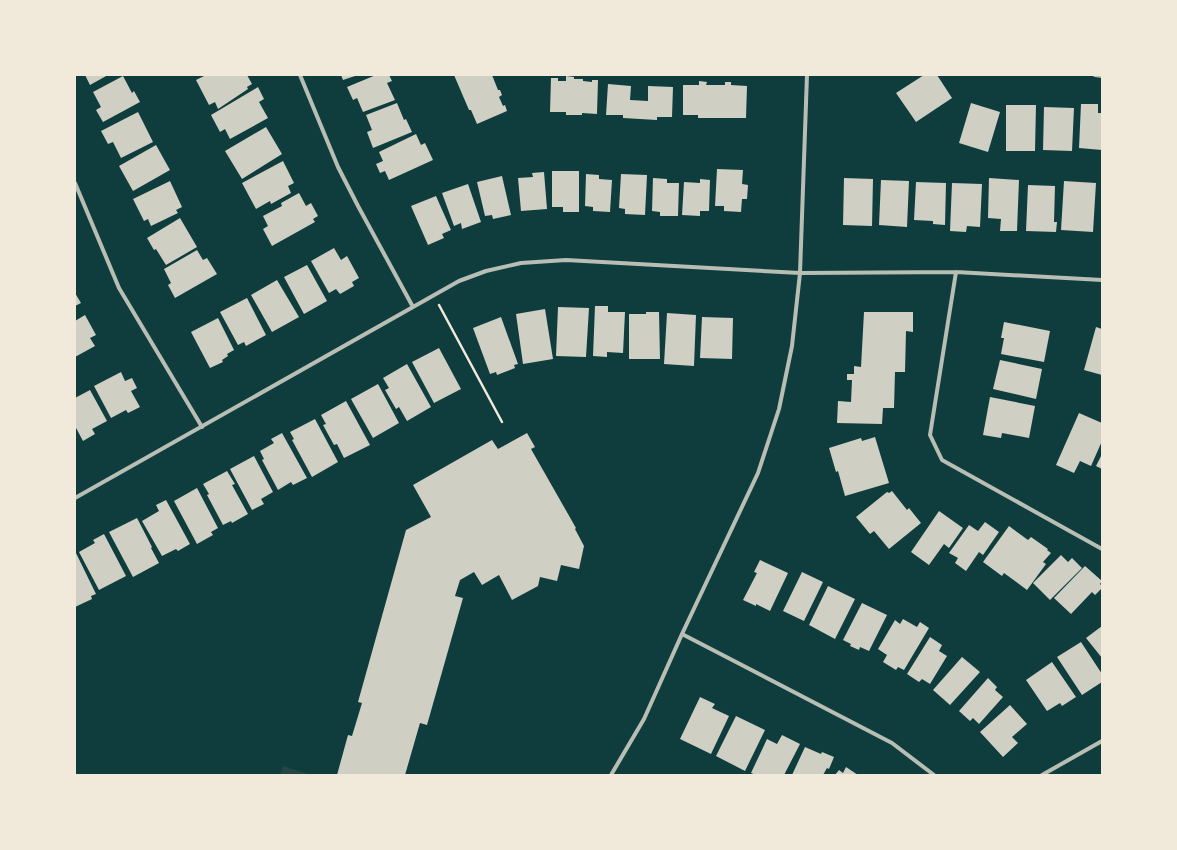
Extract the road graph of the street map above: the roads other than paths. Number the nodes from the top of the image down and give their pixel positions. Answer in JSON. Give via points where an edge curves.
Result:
{"nodes":[{"id":1,"x":300,"y":75,"type":"edge"},
{"id":2,"x":807,"y":75,"type":"edge"},
{"id":3,"x":1095,"y":75,"type":"edge"},
{"id":4,"x":1102,"y":76,"type":"edge"},
{"id":5,"x":75,"y":183,"type":"edge"},
{"id":6,"x":956,"y":272,"type":"junction"},
{"id":7,"x":800,"y":273,"type":"junction"},
{"id":8,"x":1102,"y":280,"type":"edge"},
{"id":9,"x":413,"y":307,"type":"junction"},
{"id":10,"x":202,"y":427,"type":"junction"},
{"id":11,"x":75,"y":498,"type":"edge"},
{"id":12,"x":1102,"y":549,"type":"edge"},
{"id":13,"x":682,"y":634,"type":"junction"},
{"id":14,"x":1102,"y":741,"type":"edge"},
{"id":15,"x":611,"y":775,"type":"edge"},
{"id":16,"x":934,"y":775,"type":"edge"},
{"id":17,"x":1042,"y":775,"type":"edge"}],
"edges":[{"from":1,"to":9,"type":"street","via":[[338,167]]},
{"from":2,"to":7,"type":"street"},
{"from":3,"to":4,"type":"street"},
{"from":5,"to":10,"type":"street","via":[[119,288]]},
{"from":6,"to":7,"type":"street"},
{"from":6,"to":8,"type":"street"},
{"from":6,"to":12,"type":"street","via":[[930,435],[942,460]]},
{"from":7,"to":9,"type":"street","via":[[566,260],[521,263],[486,271],[459,281]]},
{"from":7,"to":13,"type":"street","via":[[792,346],[779,409],[763,459]]},
{"from":9,"to":10,"type":"street"},
{"from":10,"to":11,"type":"street"},
{"from":13,"to":15,"type":"street","via":[[644,719]]},
{"from":13,"to":16,"type":"street","via":[[892,743]]},
{"from":14,"to":17,"type":"street"}]}
